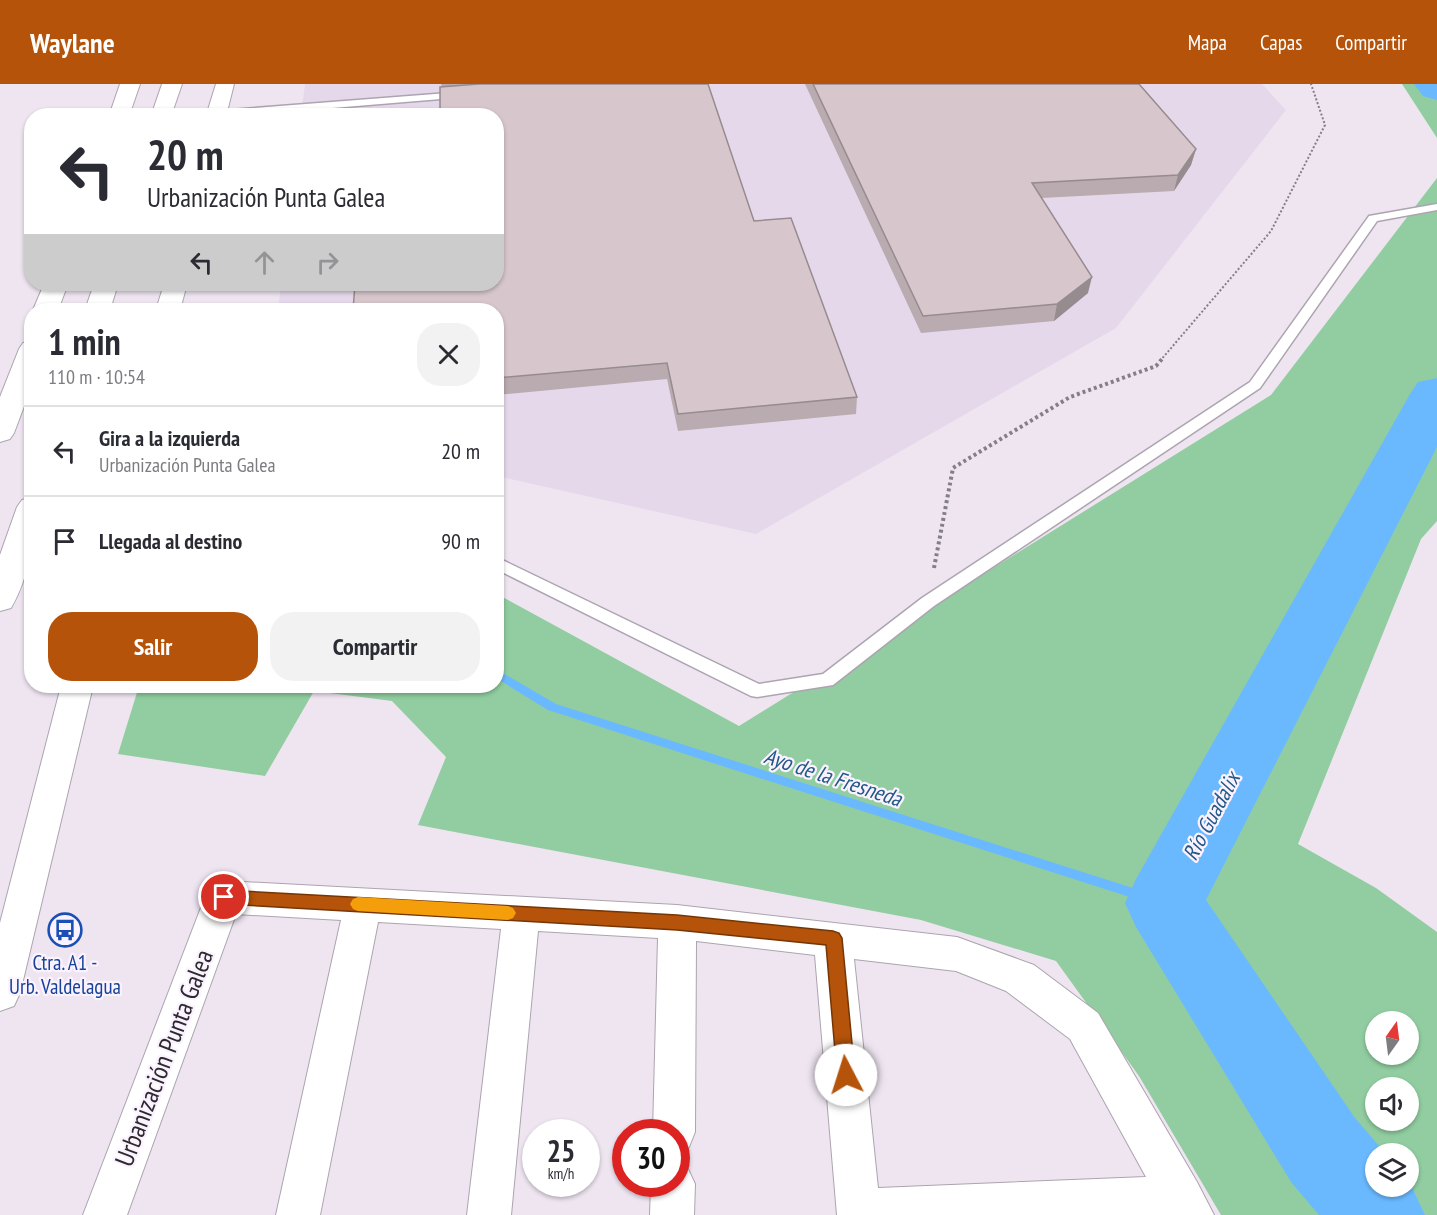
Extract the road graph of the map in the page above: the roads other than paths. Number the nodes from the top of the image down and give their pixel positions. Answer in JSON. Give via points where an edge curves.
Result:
{"nodes":[{"id":1,"x":130,"y":84,"type":"edge"},
{"id":2,"x":172,"y":84,"type":"edge"},
{"id":3,"x":225,"y":84,"type":"edge"},
{"id":4,"x":476,"y":94,"type":"edge"},
{"id":5,"x":122,"y":108,"type":"edge"},
{"id":6,"x":164,"y":108,"type":"edge"},
{"id":7,"x":219,"y":108,"type":"edge"},
{"id":8,"x":342,"y":108,"type":"edge"},
{"id":9,"x":1437,"y":207,"type":"edge"},
{"id":10,"x":24,"y":370,"type":"edge"},
{"id":11,"x":0,"y":432,"type":"edge"},
{"id":12,"x":24,"y":530,"type":"edge"},
{"id":13,"x":504,"y":566,"type":"edge"},
{"id":14,"x":0,"y":600,"type":"edge"},
{"id":15,"x":75,"y":693,"type":"edge"},
{"id":16,"x":363,"y":904,"type":"junction"},
{"id":17,"x":521,"y":914,"type":"junction"},
{"id":18,"x":677,"y":922,"type":"junction"},
{"id":19,"x":833,"y":938,"type":"junction"},
{"id":20,"x":0,"y":993,"type":"edge"},
{"id":21,"x":674,"y":1119,"type":"edge"},
{"id":22,"x":673,"y":1197,"type":"edge"},
{"id":23,"x":1187,"y":1206,"type":"edge"},
{"id":24,"x":858,"y":1213,"type":"edge"},
{"id":25,"x":105,"y":1215,"type":"edge"},
{"id":26,"x":298,"y":1215,"type":"edge"},
{"id":27,"x":489,"y":1215,"type":"edge"},
{"id":28,"x":672,"y":1215,"type":"edge"}],
"edges":[{"from":1,"to":5,"type":"highway"},
{"from":2,"to":6,"type":"highway"},
{"from":3,"to":7,"type":"street"},
{"from":4,"to":8,"type":"lane"},
{"from":9,"to":13,"type":"lane","via":[[1373,218],[1256,385],[928,602],[826,680],[757,691]]},
{"from":10,"to":11,"type":"highway"},
{"from":12,"to":14,"type":"highway"},
{"from":15,"to":20,"type":"street"},
{"from":16,"to":17,"type":"street","name":"Urbanización Punta Galea"},
{"from":16,"to":25,"type":"street","name":"Urbanización Punta Galea","via":[[224,897]]},
{"from":16,"to":26,"type":"street"},
{"from":17,"to":18,"type":"street","name":"Urbanización Punta Galea"},
{"from":17,"to":27,"type":"street"},
{"from":18,"to":19,"type":"street","name":"Urbanización Punta Galea"},
{"from":18,"to":21,"type":"street"},
{"from":19,"to":23,"type":"street","name":"Urbanización Punta Galea","via":[[957,954],[1020,978],[1084,1026]]},
{"from":19,"to":24,"type":"street","name":"Urbanización Punta Galea"},
{"from":22,"to":28,"type":"street"},
{"from":23,"to":24,"type":"street","name":"Urbanización Punta Galea"}]}
